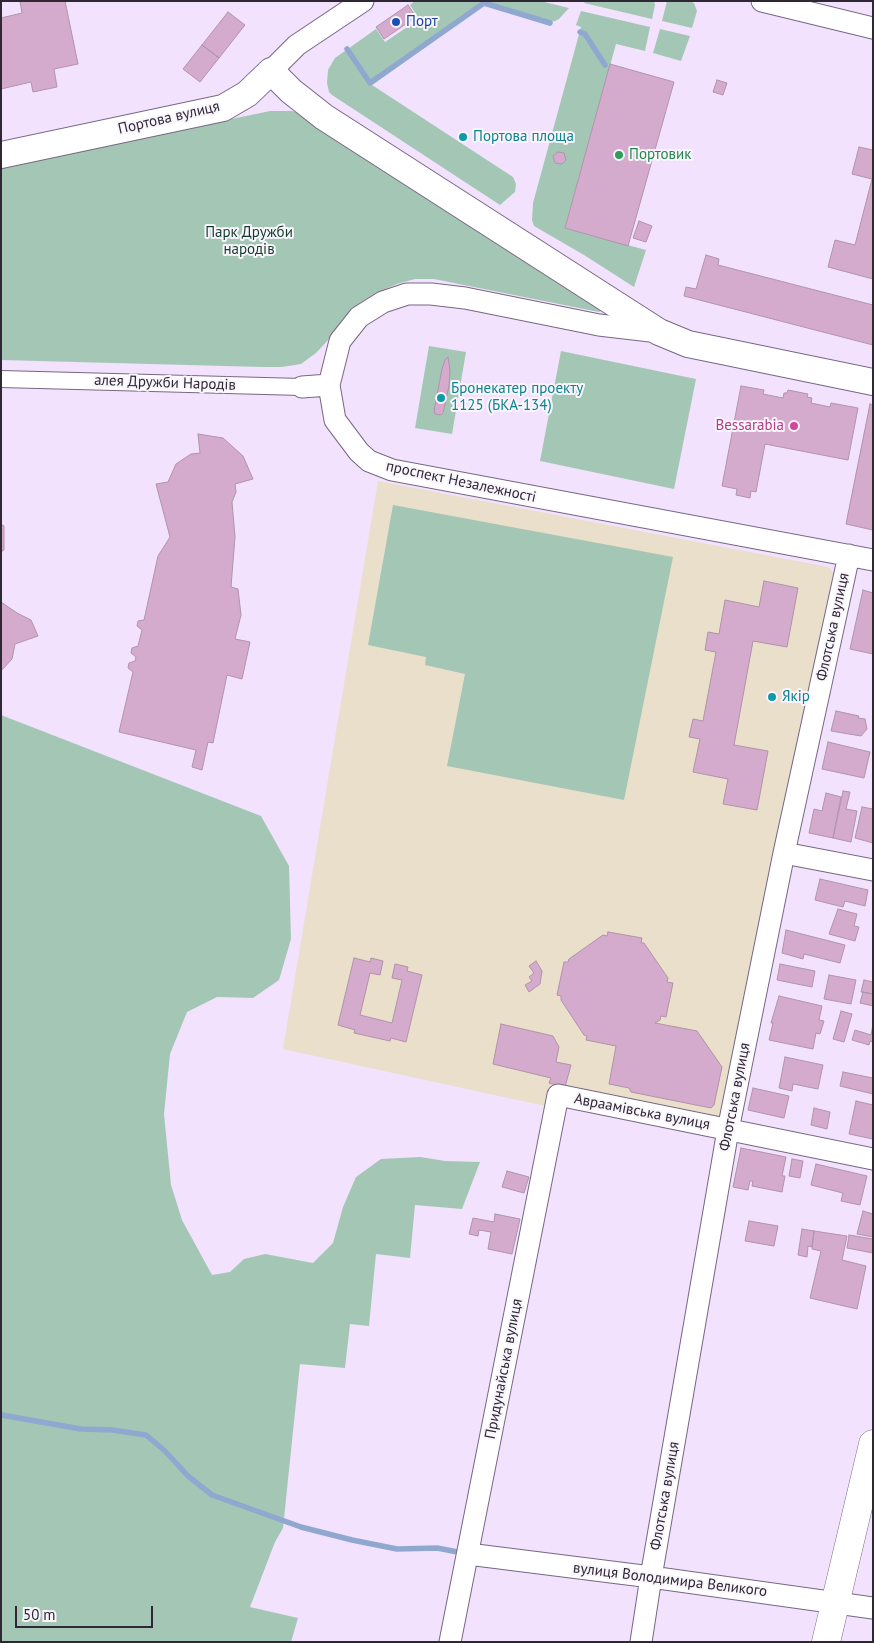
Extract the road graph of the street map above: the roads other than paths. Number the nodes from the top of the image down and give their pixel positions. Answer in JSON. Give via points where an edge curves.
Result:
{"nodes":[{"id":1,"x":363,"y":1,"type":"edge"},
{"id":2,"x":762,"y":1,"type":"edge"},
{"id":3,"x":873,"y":28,"type":"edge"},
{"id":4,"x":271,"y":71,"type":"junction"},
{"id":5,"x":1,"y":155,"type":"edge"},
{"id":6,"x":659,"y":332,"type":"junction"},
{"id":7,"x":1,"y":378,"type":"edge"},
{"id":8,"x":873,"y":382,"type":"edge"},
{"id":9,"x":329,"y":385,"type":"junction"},
{"id":10,"x":302,"y":387,"type":"joint"},
{"id":11,"x":849,"y":555,"type":"junction"},
{"id":12,"x":873,"y":560,"type":"edge"},
{"id":13,"x":784,"y":853,"type":"junction"},
{"id":14,"x":873,"y":870,"type":"edge"},
{"id":15,"x":558,"y":1096,"type":"joint"},
{"id":16,"x":728,"y":1130,"type":"junction"},
{"id":17,"x":873,"y":1159,"type":"edge"},
{"id":18,"x":873,"y":1444,"type":"edge"},
{"id":19,"x":468,"y":1554,"type":"junction"},
{"id":20,"x":651,"y":1576,"type":"junction"},
{"id":21,"x":835,"y":1602,"type":"junction"},
{"id":22,"x":873,"y":1608,"type":"edge"},
{"id":23,"x":450,"y":1642,"type":"edge"},
{"id":24,"x":641,"y":1642,"type":"edge"},
{"id":25,"x":826,"y":1642,"type":"edge"}],
"edges":[{"from":1,"to":4,"type":"street","name":"Портова вулиця","via":[[297,45]]},
{"from":2,"to":3,"type":"street"},
{"from":4,"to":5,"type":"street","name":"Портова вулиця","via":[[248,94],[223,108]]},
{"from":4,"to":6,"type":"street","name":"проспект Незалежності","via":[[324,117]]},
{"from":6,"to":8,"type":"street","name":"проспект Незалежності","via":[[688,344]]},
{"from":6,"to":9,"type":"street","name":"проспект Незалежності","via":[[599,325],[465,298],[408,294],[383,302],[359,317],[340,341]]},
{"from":7,"to":10,"type":"street","name":"алея Дружби Народів"},
{"from":9,"to":10,"type":"street","name":"алея Дружби Народів"},
{"from":9,"to":11,"type":"street","name":"проспект Незалежності","via":[[335,420],[358,452],[369,461],[392,470]]},
{"from":11,"to":12,"type":"street","name":"проспект Незалежності"},
{"from":11,"to":13,"type":"street","name":"Флотська вулиця"},
{"from":13,"to":14,"type":"street"},
{"from":13,"to":16,"type":"street","name":"Флотська вулиця"},
{"from":15,"to":16,"type":"street","name":"Авраамівська вулиця"},
{"from":15,"to":19,"type":"street","name":"Придунайська вулиця"},
{"from":16,"to":17,"type":"street","name":"Авраамівська вулиця"},
{"from":16,"to":20,"type":"street","name":"Флотська вулиця"},
{"from":18,"to":21,"type":"main road"},
{"from":19,"to":20,"type":"street","name":"вулиця Володимира Великого"},
{"from":19,"to":23,"type":"street","name":"Придунайська вулиця"},
{"from":20,"to":21,"type":"street","name":"вулиця Володимира Великого"},
{"from":20,"to":24,"type":"street","name":"Флотська вулиця"},
{"from":21,"to":22,"type":"street","name":"вулиця Володимира Великого"},
{"from":21,"to":25,"type":"main road"}]}
